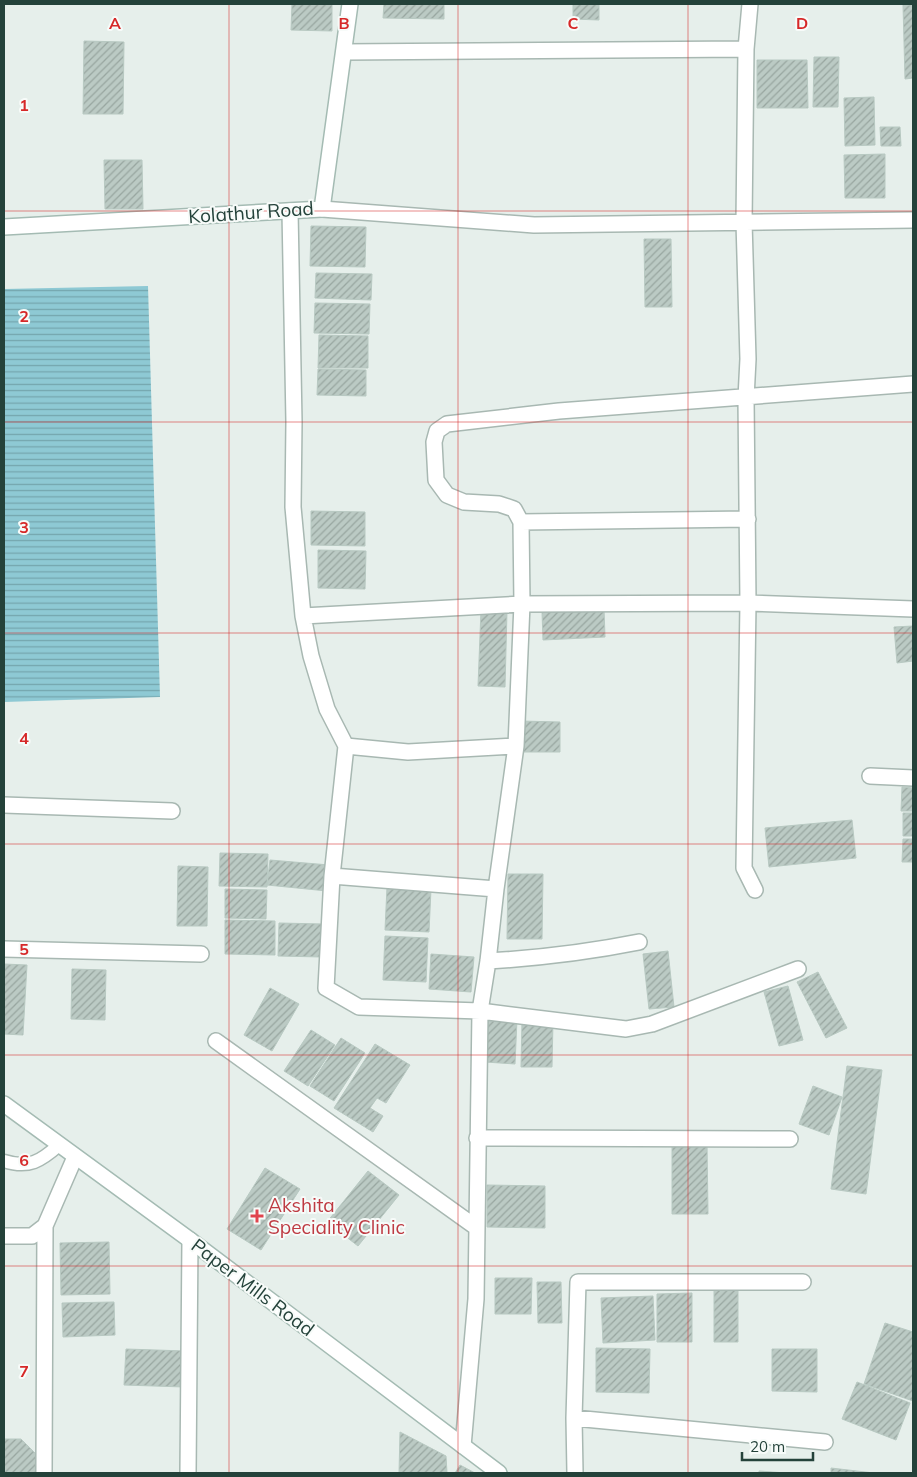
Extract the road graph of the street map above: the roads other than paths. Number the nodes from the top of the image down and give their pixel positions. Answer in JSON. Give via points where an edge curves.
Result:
{"nodes":[{"id":1,"x":350,"y":4,"type":"edge"},
{"id":2,"x":750,"y":4,"type":"edge"},
{"id":3,"x":746,"y":49,"type":"junction"},
{"id":4,"x":344,"y":52,"type":"junction"},
{"id":5,"x":322,"y":209,"type":"junction"},
{"id":6,"x":290,"y":211,"type":"junction"},
{"id":7,"x":913,"y":220,"type":"edge"},
{"id":8,"x":744,"y":222,"type":"junction"},
{"id":9,"x":4,"y":227,"type":"edge"},
{"id":10,"x":913,"y":384,"type":"edge"},
{"id":11,"x":746,"y":398,"type":"junction"},
{"id":12,"x":748,"y":519,"type":"junction"},
{"id":13,"x":522,"y":522,"type":"junction"},
{"id":14,"x":748,"y":603,"type":"junction"},
{"id":15,"x":522,"y":604,"type":"junction"},
{"id":16,"x":913,"y":609,"type":"edge"},
{"id":17,"x":303,"y":616,"type":"junction"},
{"id":18,"x":346,"y":746,"type":"junction"},
{"id":19,"x":516,"y":746,"type":"junction"},
{"id":20,"x":870,"y":776,"type":"dead end"},
{"id":21,"x":913,"y":778,"type":"edge"},
{"id":22,"x":4,"y":805,"type":"edge"},
{"id":23,"x":172,"y":811,"type":"dead end"},
{"id":24,"x":332,"y":876,"type":"junction"},
{"id":25,"x":496,"y":889,"type":"junction"},
{"id":26,"x":755,"y":890,"type":"dead end"},
{"id":27,"x":639,"y":942,"type":"dead end"},
{"id":28,"x":4,"y":949,"type":"edge"},
{"id":29,"x":200,"y":954,"type":"dead end"},
{"id":30,"x":488,"y":961,"type":"junction"},
{"id":31,"x":798,"y":969,"type":"dead end"},
{"id":32,"x":480,"y":1011,"type":"junction"},
{"id":33,"x":216,"y":1041,"type":"dead end"},
{"id":34,"x":4,"y":1104,"type":"edge"},
{"id":35,"x":477,"y":1138,"type":"junction"},
{"id":36,"x":790,"y":1139,"type":"dead end"},
{"id":37,"x":59,"y":1145,"type":"junction"},
{"id":38,"x":75,"y":1157,"type":"junction"},
{"id":39,"x":4,"y":1161,"type":"edge"},
{"id":40,"x":45,"y":1226,"type":"junction"},
{"id":41,"x":477,"y":1228,"type":"junction"},
{"id":42,"x":4,"y":1236,"type":"edge"},
{"id":43,"x":190,"y":1240,"type":"junction"},
{"id":44,"x":803,"y":1282,"type":"dead end"},
{"id":45,"x":574,"y":1418,"type":"junction"},
{"id":46,"x":825,"y":1442,"type":"dead end"},
{"id":47,"x":463,"y":1446,"type":"junction"},
{"id":48,"x":44,"y":1473,"type":"edge"},
{"id":49,"x":188,"y":1473,"type":"edge"},
{"id":50,"x":499,"y":1473,"type":"edge"},
{"id":51,"x":575,"y":1473,"type":"edge"}],
"edges":[{"from":1,"to":4,"type":"street","name":"Kolathur Road"},
{"from":2,"to":3,"type":"street"},
{"from":3,"to":4,"type":"street"},
{"from":3,"to":8,"type":"street"},
{"from":4,"to":5,"type":"street","name":"Kolathur Road"},
{"from":5,"to":6,"type":"street","name":"Kolathur Road"},
{"from":5,"to":8,"type":"street","via":[[534,225]]},
{"from":6,"to":9,"type":"street","name":"Kolathur Road"},
{"from":6,"to":17,"type":"street","via":[[293,506]]},
{"from":7,"to":8,"type":"street"},
{"from":8,"to":11,"type":"street"},
{"from":10,"to":11,"type":"street"},
{"from":11,"to":12,"type":"street"},
{"from":11,"to":13,"type":"street","via":[[550,412],[447,424],[437,431],[434,442],[436,480],[447,495],[464,502],[499,504],[514,509]]},
{"from":12,"to":13,"type":"street"},
{"from":12,"to":14,"type":"street"},
{"from":13,"to":15,"type":"street"},
{"from":14,"to":15,"type":"street"},
{"from":14,"to":16,"type":"street"},
{"from":14,"to":26,"type":"street","via":[[744,868]]},
{"from":15,"to":17,"type":"street"},
{"from":15,"to":19,"type":"street"},
{"from":17,"to":18,"type":"street","via":[[310,656],[327,709]]},
{"from":18,"to":19,"type":"street","via":[[408,752]]},
{"from":18,"to":24,"type":"street"},
{"from":19,"to":25,"type":"street"},
{"from":20,"to":21,"type":"street"},
{"from":22,"to":23,"type":"street"},
{"from":24,"to":25,"type":"street"},
{"from":24,"to":32,"type":"street","via":[[326,988],[359,1007]]},
{"from":25,"to":30,"type":"street"},
{"from":27,"to":30,"type":"street","via":[[537,958]]},
{"from":28,"to":29,"type":"street"},
{"from":30,"to":32,"type":"street"},
{"from":31,"to":32,"type":"street","via":[[640,1027],[626,1029]]},
{"from":32,"to":35,"type":"street"},
{"from":33,"to":41,"type":"street"},
{"from":34,"to":37,"type":"street","name":"Paper Mills Road"},
{"from":35,"to":36,"type":"street"},
{"from":35,"to":41,"type":"street"},
{"from":37,"to":38,"type":"street","name":"Paper Mills Road"},
{"from":37,"to":39,"type":"lane","via":[[36,1162]]},
{"from":38,"to":40,"type":"street"},
{"from":38,"to":43,"type":"street","name":"Paper Mills Road"},
{"from":40,"to":42,"type":"street","via":[[32,1236]]},
{"from":40,"to":48,"type":"street"},
{"from":41,"to":47,"type":"street","via":[[476,1299]]},
{"from":43,"to":47,"type":"street","name":"Paper Mills Road"},
{"from":43,"to":49,"type":"street"},
{"from":44,"to":45,"type":"street","via":[[578,1282]]},
{"from":45,"to":46,"type":"street"},
{"from":45,"to":51,"type":"street"},
{"from":47,"to":50,"type":"street","name":"Paper Mills Road"}]}
